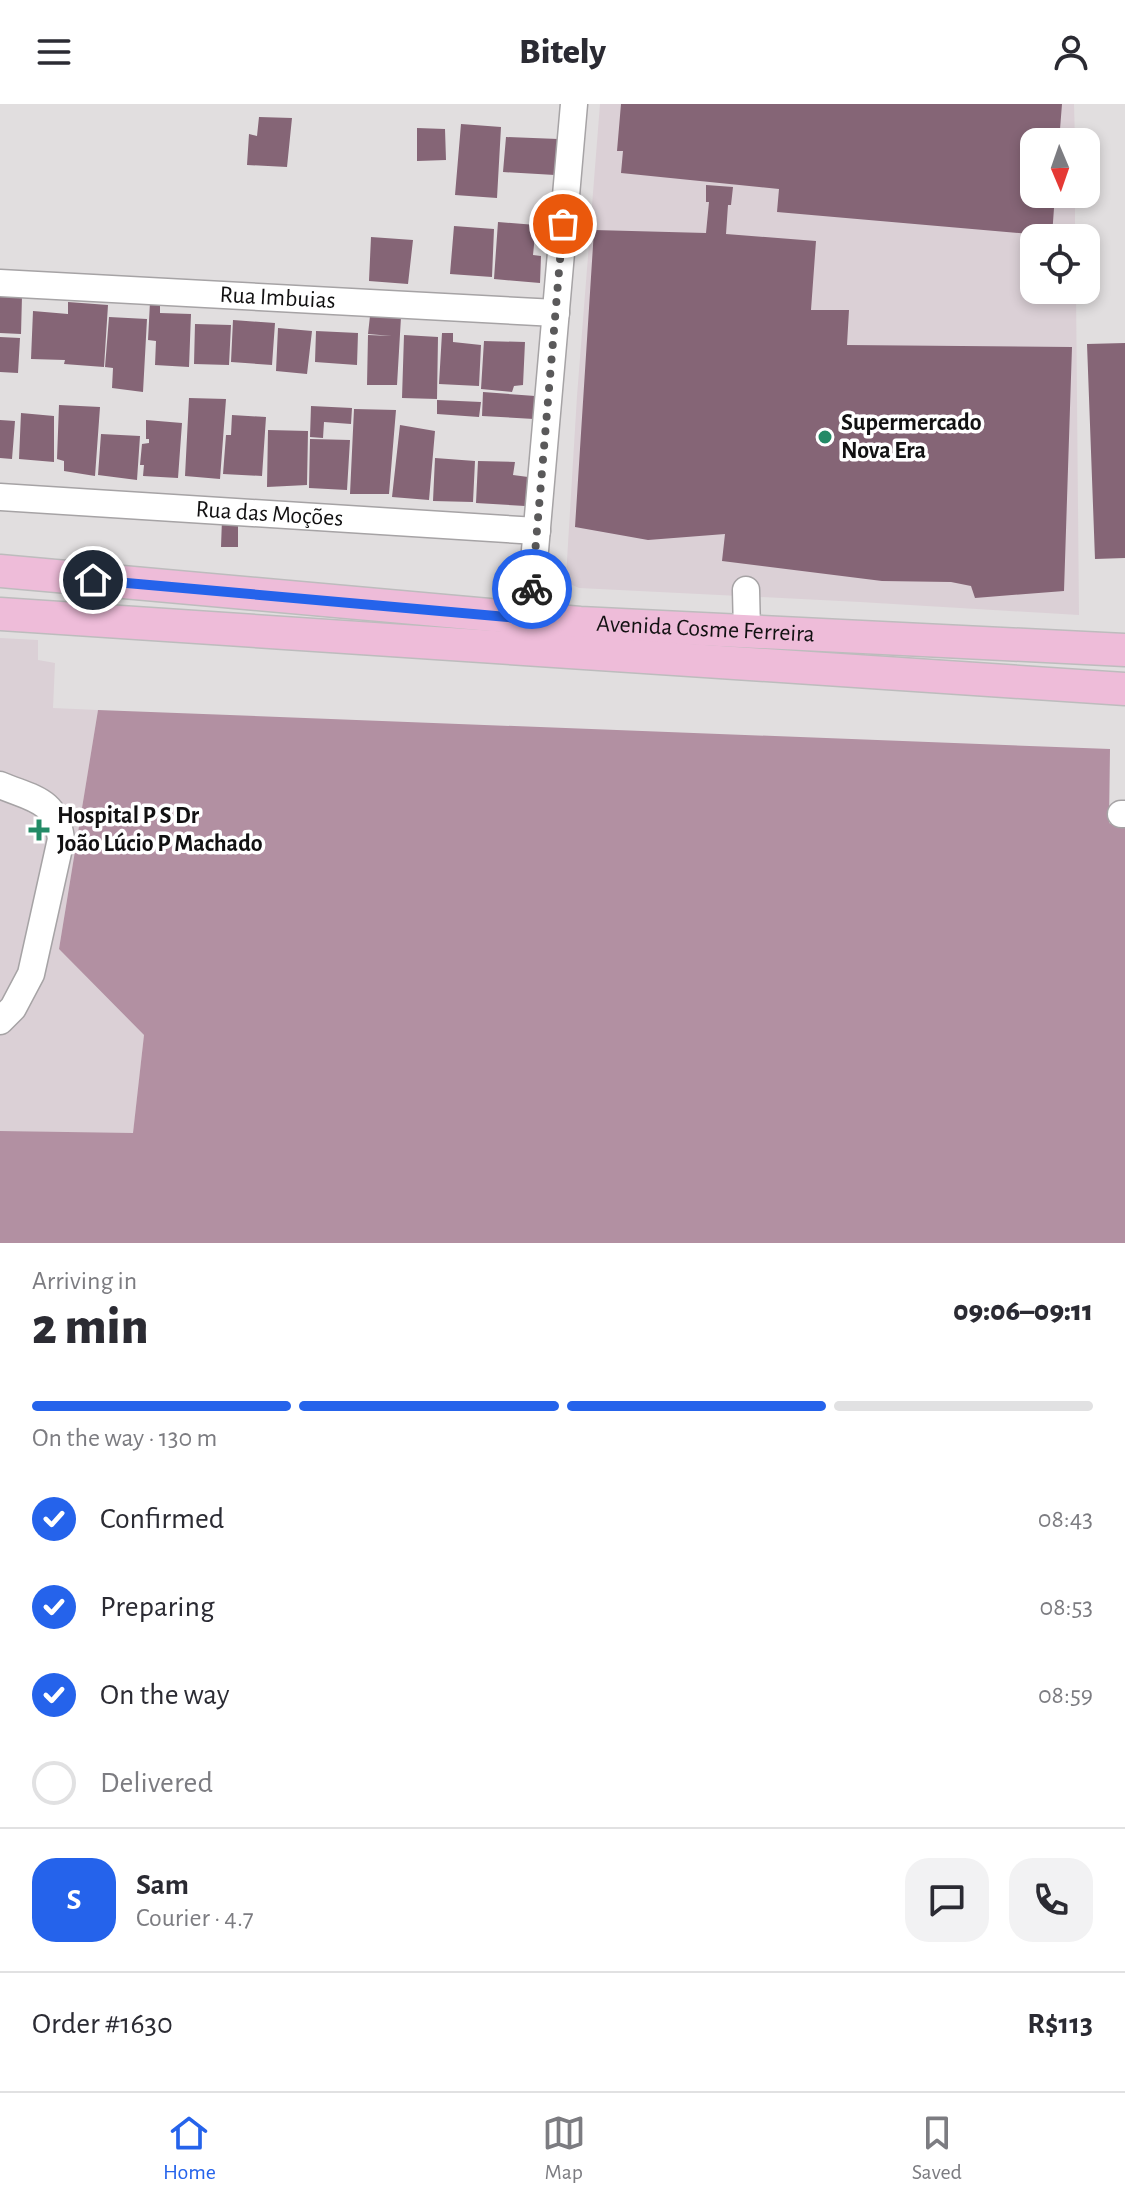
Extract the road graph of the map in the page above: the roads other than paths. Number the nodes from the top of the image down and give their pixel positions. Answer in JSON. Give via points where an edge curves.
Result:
{"nodes":[{"id":1,"x":574,"y":104,"type":"edge"},
{"id":2,"x":0,"y":283,"type":"edge"},
{"id":3,"x":556,"y":313,"type":"junction"},
{"id":4,"x":0,"y":497,"type":"edge"},
{"id":5,"x":537,"y":531,"type":"junction"},
{"id":6,"x":0,"y":571,"type":"edge"},
{"id":7,"x":746,"y":590,"type":"dead end"},
{"id":8,"x":0,"y":614,"type":"edge"},
{"id":9,"x":529,"y":619,"type":"junction"},
{"id":10,"x":747,"y":632,"type":"junction"},
{"id":11,"x":1125,"y":650,"type":"edge"},
{"id":12,"x":1121,"y":691,"type":"edge"},
{"id":13,"x":0,"y":785,"type":"edge"},
{"id":14,"x":0,"y":1021,"type":"edge"}],
"edges":[{"from":1,"to":3,"type":"street"},
{"from":2,"to":3,"type":"street","name":"Rua Imbuias"},
{"from":3,"to":5,"type":"street"},
{"from":4,"to":5,"type":"street","name":"Rua das Moções"},
{"from":5,"to":9,"type":"street"},
{"from":6,"to":9,"type":"main road","name":"Avenida Cosme Ferreira"},
{"from":7,"to":10,"type":"street"},
{"from":8,"to":12,"type":"main road","name":"Avenida Cosme Ferreira"},
{"from":9,"to":10,"type":"main road","name":"Avenida Cosme Ferreira"},
{"from":10,"to":11,"type":"main road","name":"Avenida Cosme Ferreira"},
{"from":13,"to":14,"type":"street","via":[[48,805],[59,822],[61,839],[31,974]]}]}
